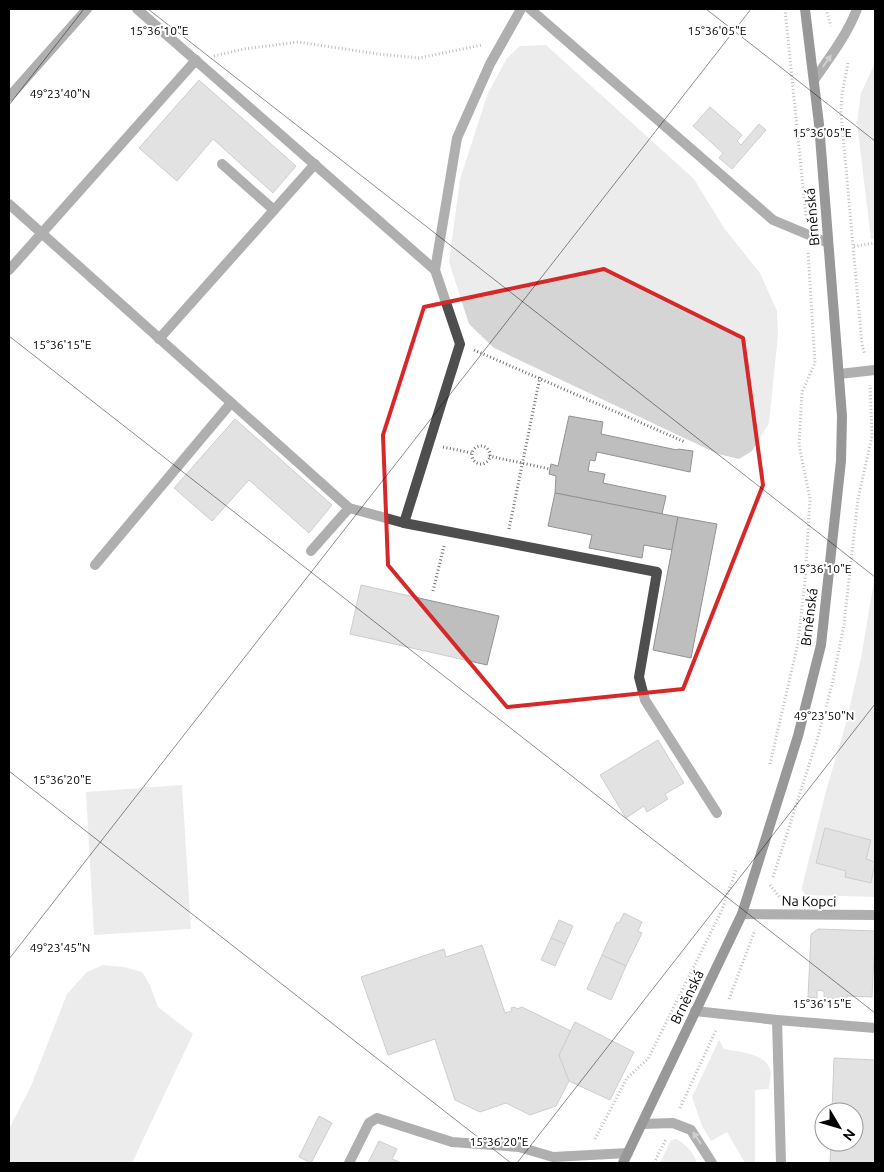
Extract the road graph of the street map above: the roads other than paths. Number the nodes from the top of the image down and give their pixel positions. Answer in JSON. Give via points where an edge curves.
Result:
{"nodes":[{"id":1,"x":87,"y":9,"type":"edge"},
{"id":2,"x":137,"y":9,"type":"edge"},
{"id":3,"x":521,"y":9,"type":"edge"},
{"id":4,"x":530,"y":9,"type":"edge"},
{"id":5,"x":805,"y":9,"type":"edge"},
{"id":6,"x":857,"y":9,"type":"edge"},
{"id":7,"x":196,"y":60,"type":"junction"},
{"id":8,"x":814,"y":80,"type":"junction"},
{"id":9,"x":9,"y":98,"type":"edge"},
{"id":10,"x":222,"y":164,"type":"dead end"},
{"id":11,"x":314,"y":164,"type":"junction"},
{"id":12,"x":9,"y":204,"type":"edge"},
{"id":13,"x":274,"y":210,"type":"junction"},
{"id":14,"x":41,"y":233,"type":"junction"},
{"id":15,"x":828,"y":244,"type":"junction"},
{"id":16,"x":9,"y":270,"type":"edge"},
{"id":17,"x":435,"y":270,"type":"junction"},
{"id":18,"x":159,"y":339,"type":"junction"},
{"id":19,"x":872,"y":370,"type":"edge"},
{"id":20,"x":839,"y":374,"type":"junction"},
{"id":21,"x":231,"y":403,"type":"junction"},
{"id":22,"x":349,"y":508,"type":"junction"},
{"id":23,"x":404,"y":523,"type":"junction"},
{"id":24,"x":311,"y":552,"type":"dead end"},
{"id":25,"x":95,"y":565,"type":"dead end"},
{"id":26,"x":717,"y":813,"type":"dead end"},
{"id":27,"x":742,"y":914,"type":"junction"},
{"id":28,"x":875,"y":915,"type":"edge"},
{"id":29,"x":696,"y":1010,"type":"junction"},
{"id":30,"x":777,"y":1020,"type":"junction"},
{"id":31,"x":875,"y":1028,"type":"edge"},
{"id":32,"x":642,"y":1124,"type":"junction"},
{"id":33,"x":628,"y":1153,"type":"junction"},
{"id":34,"x":550,"y":1160,"type":"edge"},
{"id":35,"x":349,"y":1163,"type":"edge"},
{"id":36,"x":623,"y":1163,"type":"edge"},
{"id":37,"x":712,"y":1163,"type":"edge"},
{"id":38,"x":781,"y":1163,"type":"edge"}],
"edges":[{"from":1,"to":9,"type":"street"},
{"from":2,"to":7,"type":"street"},
{"from":3,"to":17,"type":"street","via":[[490,64],[457,138]]},
{"from":4,"to":15,"type":"street","via":[[773,220]]},
{"from":5,"to":8,"type":"main road","name":"Brněnská"},
{"from":8,"to":6,"type":"street","one_way":true,"via":[[840,43]]},
{"from":7,"to":11,"type":"street"},
{"from":7,"to":14,"type":"street"},
{"from":8,"to":15,"type":"main road","name":"Brněnská"},
{"from":10,"to":13,"type":"street"},
{"from":11,"to":13,"type":"street"},
{"from":11,"to":17,"type":"street"},
{"from":12,"to":14,"type":"street"},
{"from":13,"to":18,"type":"street"},
{"from":14,"to":16,"type":"street"},
{"from":14,"to":18,"type":"street"},
{"from":15,"to":20,"type":"main road","name":"Brněnská"},
{"from":17,"to":23,"type":"street","via":[[460,344]]},
{"from":18,"to":21,"type":"street"},
{"from":19,"to":20,"type":"street"},
{"from":20,"to":27,"type":"main road","name":"Brněnská","via":[[841,461],[821,645],[795,745]]},
{"from":21,"to":22,"type":"street"},
{"from":21,"to":25,"type":"street"},
{"from":22,"to":23,"type":"street"},
{"from":22,"to":24,"type":"street"},
{"from":23,"to":26,"type":"street","via":[[657,572],[640,677],[645,700]]},
{"from":27,"to":28,"type":"street","name":"Na Kopci"},
{"from":27,"to":29,"type":"main road","name":"Brněnská"},
{"from":29,"to":30,"type":"street"},
{"from":29,"to":32,"type":"main road","name":"Brněnská"},
{"from":30,"to":31,"type":"street"},
{"from":30,"to":38,"type":"street"},
{"from":32,"to":33,"type":"main road","name":"Brněnská"},
{"from":37,"to":32,"type":"street","one_way":true,"via":[[691,1130],[673,1123]]},
{"from":33,"to":34,"type":"street"},
{"from":33,"to":36,"type":"main road","name":"Brněnská"},
{"from":34,"to":35,"type":"street","via":[[519,1147],[452,1142],[377,1118],[369,1123]]}]}
